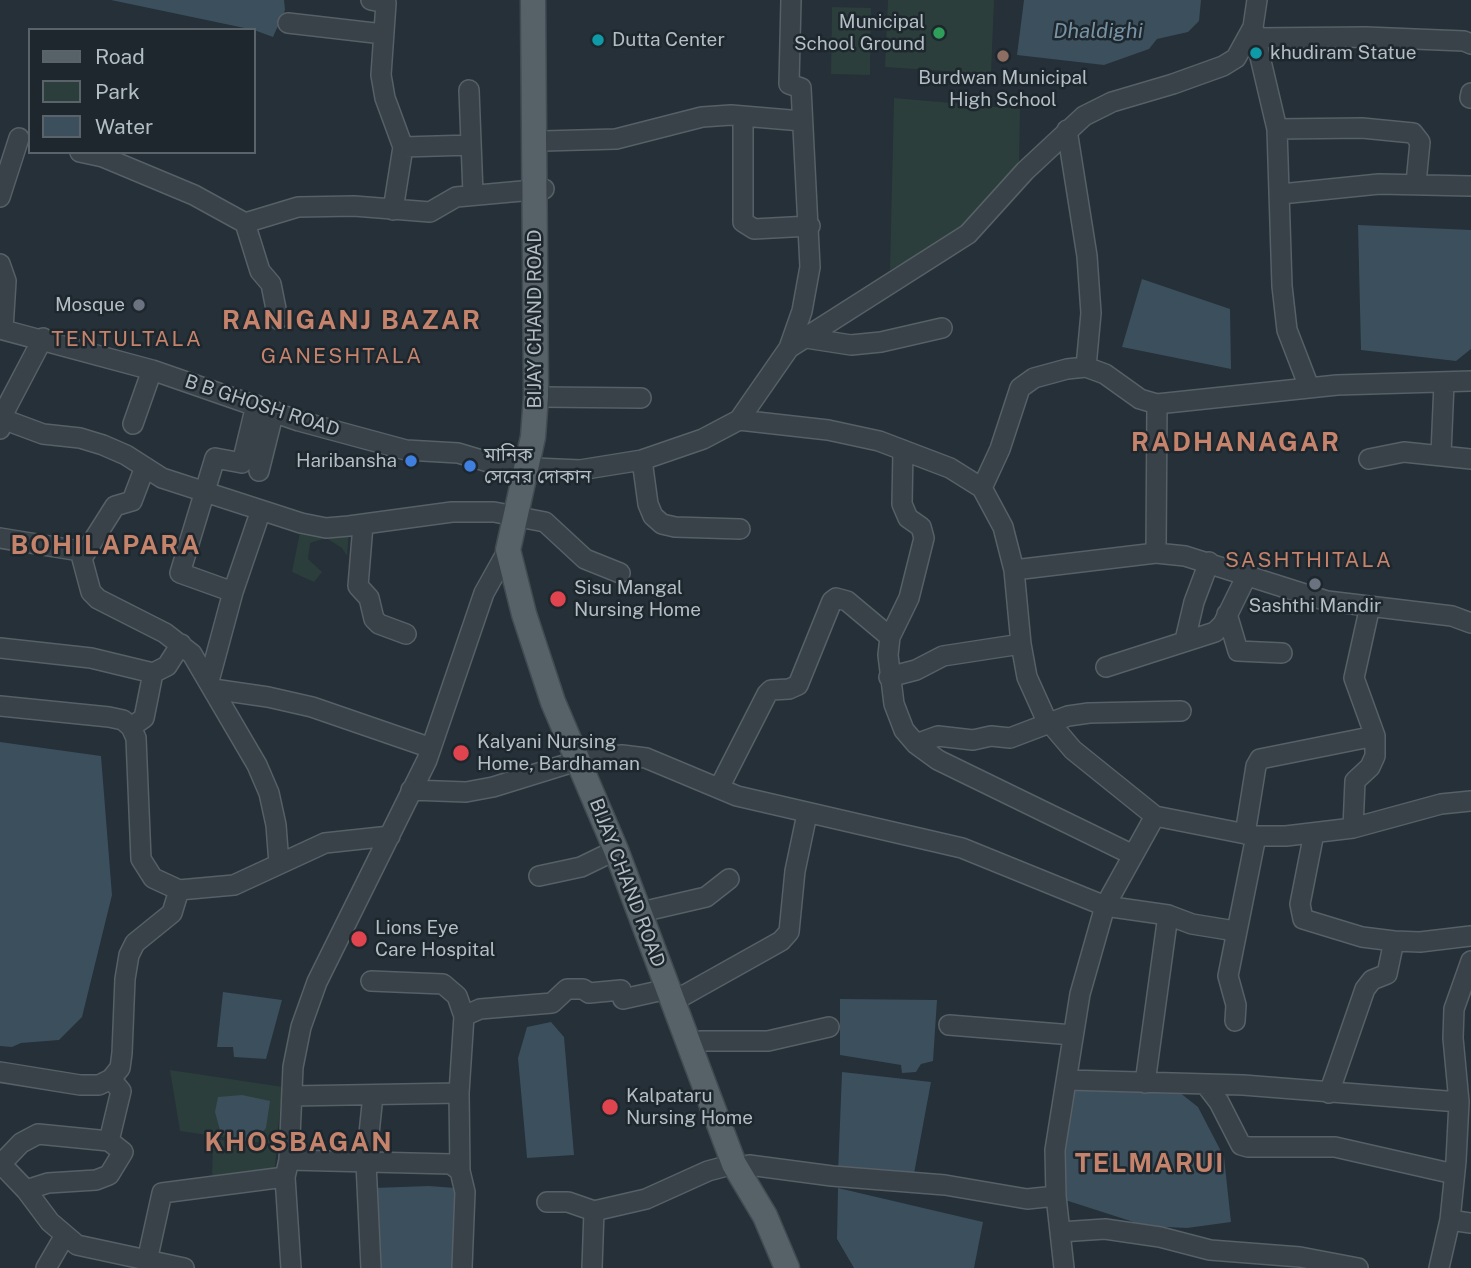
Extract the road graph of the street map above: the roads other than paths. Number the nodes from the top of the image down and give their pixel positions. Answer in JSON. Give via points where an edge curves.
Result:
{"nodes":[{"id":1,"x":370,"y":0,"type":"edge"},
{"id":2,"x":533,"y":0,"type":"edge"},
{"id":3,"x":543,"y":0,"type":"edge"},
{"id":4,"x":792,"y":0,"type":"edge"},
{"id":5,"x":1257,"y":0,"type":"edge"},
{"id":6,"x":288,"y":23,"type":"dead end"},
{"id":7,"x":1255,"y":32,"type":"junction"},
{"id":8,"x":383,"y":34,"type":"junction"},
{"id":9,"x":1471,"y":44,"type":"edge"},
{"id":10,"x":470,"y":90,"type":"dead end"},
{"id":11,"x":743,"y":116,"type":"junction"},
{"id":12,"x":802,"y":121,"type":"junction"},
{"id":13,"x":1278,"y":129,"type":"junction"},
{"id":14,"x":1067,"y":130,"type":"junction"},
{"id":15,"x":16,"y":137,"type":"edge"},
{"id":16,"x":544,"y":141,"type":"junction"},
{"id":17,"x":471,"y":145,"type":"junction"},
{"id":18,"x":403,"y":147,"type":"junction"},
{"id":19,"x":1045,"y":151,"type":"junction"},
{"id":20,"x":89,"y":154,"type":"edge"},
{"id":21,"x":1069,"y":156,"type":"junction"},
{"id":22,"x":1416,"y":183,"type":"junction"},
{"id":23,"x":1471,"y":186,"type":"edge"},
{"id":24,"x":540,"y":190,"type":"junction"},
{"id":25,"x":473,"y":194,"type":"junction"},
{"id":26,"x":1281,"y":194,"type":"junction"},
{"id":27,"x":0,"y":197,"type":"edge"},
{"id":28,"x":393,"y":211,"type":"junction"},
{"id":29,"x":245,"y":223,"type":"junction"},
{"id":30,"x":810,"y":226,"type":"junction"},
{"id":31,"x":0,"y":264,"type":"edge"},
{"id":32,"x":278,"y":319,"type":"dead end"},
{"id":33,"x":942,"y":328,"type":"dead end"},
{"id":34,"x":1,"y":329,"type":"edge"},
{"id":35,"x":43,"y":338,"type":"junction"},
{"id":36,"x":806,"y":338,"type":"junction"},
{"id":37,"x":789,"y":348,"type":"junction"},
{"id":38,"x":1086,"y":367,"type":"junction"},
{"id":39,"x":152,"y":370,"type":"junction"},
{"id":40,"x":1471,"y":381,"type":"edge"},
{"id":41,"x":1444,"y":383,"type":"junction"},
{"id":42,"x":1309,"y":387,"type":"junction"},
{"id":43,"x":543,"y":397,"type":"junction"},
{"id":44,"x":641,"y":398,"type":"dead end"},
{"id":45,"x":1157,"y":404,"type":"junction"},
{"id":46,"x":265,"y":408,"type":"junction"},
{"id":47,"x":739,"y":420,"type":"junction"},
{"id":48,"x":0,"y":423,"type":"edge"},
{"id":49,"x":133,"y":424,"type":"dead end"},
{"id":50,"x":904,"y":450,"type":"junction"},
{"id":51,"x":1441,"y":454,"type":"junction"},
{"id":52,"x":1369,"y":459,"type":"dead end"},
{"id":53,"x":1471,"y":459,"type":"edge"},
{"id":54,"x":642,"y":460,"type":"junction"},
{"id":55,"x":145,"y":467,"type":"junction"},
{"id":56,"x":530,"y":470,"type":"junction"},
{"id":57,"x":260,"y":471,"type":"dead end"},
{"id":58,"x":982,"y":488,"type":"junction"},
{"id":59,"x":206,"y":494,"type":"junction"},
{"id":60,"x":261,"y":510,"type":"junction"},
{"id":61,"x":519,"y":517,"type":"junction"},
{"id":62,"x":363,"y":525,"type":"junction"},
{"id":63,"x":740,"y":529,"type":"dead end"},
{"id":64,"x":0,"y":532,"type":"edge"},
{"id":65,"x":0,"y":538,"type":"edge"},
{"id":66,"x":508,"y":550,"type":"junction"},
{"id":67,"x":1156,"y":553,"type":"junction"},
{"id":68,"x":83,"y":555,"type":"junction"},
{"id":69,"x":1209,"y":562,"type":"junction"},
{"id":70,"x":1014,"y":570,"type":"junction"},
{"id":71,"x":620,"y":573,"type":"dead end"},
{"id":72,"x":1247,"y":575,"type":"junction"},
{"id":73,"x":233,"y":592,"type":"junction"},
{"id":74,"x":1370,"y":607,"type":"junction"},
{"id":75,"x":1227,"y":614,"type":"junction"},
{"id":76,"x":1471,"y":623,"type":"edge"},
{"id":77,"x":406,"y":634,"type":"dead end"},
{"id":78,"x":890,"y":637,"type":"junction"},
{"id":79,"x":1185,"y":640,"type":"junction"},
{"id":80,"x":181,"y":644,"type":"junction"},
{"id":81,"x":1021,"y":644,"type":"junction"},
{"id":82,"x":0,"y":648,"type":"edge"},
{"id":83,"x":1282,"y":653,"type":"dead end"},
{"id":84,"x":1106,"y":667,"type":"dead end"},
{"id":85,"x":153,"y":673,"type":"junction"},
{"id":86,"x":889,"y":677,"type":"junction"},
{"id":87,"x":211,"y":685,"type":"junction"},
{"id":88,"x":0,"y":706,"type":"edge"},
{"id":89,"x":1181,"y":711,"type":"dead end"},
{"id":90,"x":1049,"y":723,"type":"junction"},
{"id":91,"x":131,"y":727,"type":"junction"},
{"id":92,"x":1375,"y":736,"type":"junction"},
{"id":93,"x":916,"y":744,"type":"junction"},
{"id":94,"x":431,"y":748,"type":"junction"},
{"id":95,"x":583,"y":761,"type":"junction"},
{"id":96,"x":719,"y":788,"type":"junction"},
{"id":97,"x":411,"y":790,"type":"junction"},
{"id":98,"x":1471,"y":801,"type":"edge"},
{"id":99,"x":807,"y":814,"type":"junction"},
{"id":100,"x":1155,"y":816,"type":"junction"},
{"id":101,"x":1353,"y":828,"type":"junction"},
{"id":102,"x":1314,"y":833,"type":"junction"},
{"id":103,"x":1250,"y":835,"type":"junction"},
{"id":104,"x":390,"y":836,"type":"junction"},
{"id":105,"x":616,"y":850,"type":"junction"},
{"id":106,"x":1133,"y":855,"type":"junction"},
{"id":107,"x":279,"y":864,"type":"junction"},
{"id":108,"x":539,"y":876,"type":"dead end"},
{"id":109,"x":729,"y":879,"type":"dead end"},
{"id":110,"x":179,"y":890,"type":"junction"},
{"id":111,"x":1105,"y":906,"type":"junction"},
{"id":112,"x":650,"y":910,"type":"junction"},
{"id":113,"x":1168,"y":915,"type":"junction"},
{"id":114,"x":1235,"y":931,"type":"junction"},
{"id":115,"x":1471,"y":936,"type":"edge"},
{"id":116,"x":1394,"y":941,"type":"junction"},
{"id":117,"x":1471,"y":961,"type":"edge"},
{"id":118,"x":370,"y":982,"type":"dead end"},
{"id":119,"x":674,"y":993,"type":"junction"},
{"id":120,"x":464,"y":1016,"type":"junction"},
{"id":121,"x":1235,"y":1021,"type":"dead end"},
{"id":122,"x":950,"y":1025,"type":"dead end"},
{"id":123,"x":829,"y":1027,"type":"dead end"},
{"id":124,"x":1073,"y":1035,"type":"junction"},
{"id":125,"x":1462,"y":1037,"type":"edge"},
{"id":126,"x":700,"y":1041,"type":"junction"},
{"id":127,"x":0,"y":1073,"type":"edge"},
{"id":128,"x":111,"y":1079,"type":"junction"},
{"id":129,"x":1068,"y":1080,"type":"junction"},
{"id":130,"x":1145,"y":1083,"type":"junction"},
{"id":131,"x":1206,"y":1085,"type":"junction"},
{"id":132,"x":459,"y":1093,"type":"junction"},
{"id":133,"x":1329,"y":1093,"type":"junction"},
{"id":134,"x":373,"y":1095,"type":"junction"},
{"id":135,"x":292,"y":1096,"type":"junction"},
{"id":136,"x":1459,"y":1102,"type":"junction"},
{"id":137,"x":109,"y":1141,"type":"junction"},
{"id":138,"x":0,"y":1163,"type":"edge"},
{"id":139,"x":366,"y":1163,"type":"junction"},
{"id":140,"x":741,"y":1164,"type":"junction"},
{"id":141,"x":1460,"y":1165,"type":"edge"},
{"id":142,"x":287,"y":1169,"type":"junction"},
{"id":143,"x":460,"y":1171,"type":"junction"},
{"id":144,"x":26,"y":1190,"type":"junction"},
{"id":145,"x":1056,"y":1196,"type":"junction"},
{"id":146,"x":547,"y":1202,"type":"dead end"},
{"id":147,"x":594,"y":1211,"type":"junction"},
{"id":148,"x":1450,"y":1220,"type":"junction"},
{"id":149,"x":1471,"y":1223,"type":"edge"},
{"id":150,"x":1060,"y":1232,"type":"junction"},
{"id":151,"x":64,"y":1237,"type":"junction"},
{"id":152,"x":165,"y":1266,"type":"edge"},
{"id":153,"x":46,"y":1268,"type":"edge"},
{"id":154,"x":291,"y":1268,"type":"edge"},
{"id":155,"x":371,"y":1268,"type":"edge"},
{"id":156,"x":462,"y":1268,"type":"edge"},
{"id":157,"x":592,"y":1268,"type":"edge"},
{"id":158,"x":787,"y":1268,"type":"edge"},
{"id":159,"x":1065,"y":1268,"type":"edge"},
{"id":160,"x":1358,"y":1268,"type":"edge"},
{"id":161,"x":1439,"y":1268,"type":"edge"}],
"edges":[{"from":1,"to":8,"type":"street","via":[[386,3]]},
{"from":2,"to":24,"type":"main road","name":"BIJAY CHAND ROAD"},
{"from":3,"to":16,"type":"main road","name":"BIJAY CHAND ROAD"},
{"from":4,"to":12,"type":"street","via":[[789,84],[801,88]]},
{"from":5,"to":7,"type":"street"},
{"from":6,"to":8,"type":"street"},
{"from":7,"to":9,"type":"street"},
{"from":7,"to":13,"type":"street"},
{"from":7,"to":14,"type":"street","via":[[1236,58],[1223,66],[1112,102]]},
{"from":8,"to":18,"type":"street","via":[[385,98]]},
{"from":10,"to":17,"type":"street"},
{"from":11,"to":12,"type":"street"},
{"from":11,"to":16,"type":"street","via":[[702,117],[616,139]]},
{"from":11,"to":30,"type":"street","via":[[743,222],[754,229]]},
{"from":12,"to":30,"type":"street"},
{"from":13,"to":22,"type":"street","via":[[1413,133],[1420,142]]},
{"from":13,"to":26,"type":"street"},
{"from":14,"to":19,"type":"street"},
{"from":14,"to":21,"type":"street"},
{"from":15,"to":27,"type":"street"},
{"from":16,"to":24,"type":"main road","name":"BIJAY CHAND ROAD"},
{"from":17,"to":18,"type":"street"},
{"from":17,"to":25,"type":"street"},
{"from":18,"to":28,"type":"street"},
{"from":19,"to":21,"type":"street"},
{"from":19,"to":36,"type":"street","via":[[968,234]]},
{"from":20,"to":29,"type":"street","via":[[194,195]]},
{"from":21,"to":38,"type":"street","via":[[1087,256],[1091,313]]},
{"from":22,"to":23,"type":"street"},
{"from":22,"to":26,"type":"street"},
{"from":24,"to":25,"type":"street"},
{"from":24,"to":43,"type":"main road","name":"BIJAY CHAND ROAD"},
{"from":24,"to":56,"type":"main road","name":"BIJAY CHAND ROAD"},
{"from":25,"to":28,"type":"street","via":[[447,200],[430,212]]},
{"from":26,"to":42,"type":"street","via":[[1287,330]]},
{"from":28,"to":29,"type":"street","via":[[298,207]]},
{"from":29,"to":32,"type":"street","via":[[260,271],[271,284]]},
{"from":30,"to":37,"type":"street","via":[[810,267],[802,312]]},
{"from":31,"to":34,"type":"street","via":[[6,281]]},
{"from":33,"to":36,"type":"street","via":[[851,345]]},
{"from":34,"to":35,"type":"street","name":"B B GHOSH ROAD"},
{"from":35,"to":39,"type":"street","name":"B B GHOSH ROAD"},
{"from":35,"to":48,"type":"street"},
{"from":36,"to":37,"type":"street"},
{"from":37,"to":47,"type":"street"},
{"from":38,"to":45,"type":"street"},
{"from":38,"to":58,"type":"street","via":[[1034,378],[1020,388]]},
{"from":39,"to":46,"type":"street","name":"B B GHOSH ROAD"},
{"from":39,"to":49,"type":"street"},
{"from":40,"to":41,"type":"street"},
{"from":41,"to":42,"type":"street"},
{"from":41,"to":51,"type":"street"},
{"from":42,"to":45,"type":"street"},
{"from":43,"to":44,"type":"street"},
{"from":43,"to":56,"type":"main road","name":"BIJAY CHAND ROAD"},
{"from":45,"to":67,"type":"street"},
{"from":46,"to":56,"type":"street","name":"B B GHOSH ROAD","via":[[407,450],[458,453]]},
{"from":46,"to":57,"type":"street"},
{"from":46,"to":59,"type":"street","via":[[242,463],[215,458]]},
{"from":47,"to":50,"type":"street","via":[[828,430]]},
{"from":47,"to":54,"type":"street","name":"B B GHOSH ROAD","via":[[704,439]]},
{"from":48,"to":55,"type":"street","via":[[80,438]]},
{"from":50,"to":58,"type":"street","via":[[950,468]]},
{"from":50,"to":78,"type":"street","via":[[902,504],[924,538],[909,598]]},
{"from":51,"to":52,"type":"street","via":[[1404,452]]},
{"from":51,"to":53,"type":"street"},
{"from":54,"to":56,"type":"street","name":"B B GHOSH ROAD","via":[[580,470]]},
{"from":54,"to":63,"type":"street","via":[[648,504],[662,524]]},
{"from":55,"to":59,"type":"street"},
{"from":55,"to":68,"type":"street","via":[[131,501],[116,506]]},
{"from":56,"to":61,"type":"main road","name":"BIJAY CHAND ROAD"},
{"from":58,"to":70,"type":"street","via":[[1003,527]]},
{"from":59,"to":60,"type":"street"},
{"from":59,"to":73,"type":"street","via":[[180,573]]},
{"from":60,"to":62,"type":"street","via":[[326,528]]},
{"from":60,"to":73,"type":"street"},
{"from":61,"to":62,"type":"street","via":[[452,512]]},
{"from":61,"to":66,"type":"main road","name":"BIJAY CHAND ROAD"},
{"from":61,"to":71,"type":"street","via":[[545,522],[585,559]]},
{"from":61,"to":95,"type":"main road","name":"BIJAY CHAND ROAD","via":[[523,573]]},
{"from":62,"to":77,"type":"street","via":[[358,586],[369,598],[374,619]]},
{"from":64,"to":65,"type":"street"},
{"from":65,"to":68,"type":"street","via":[[74,548]]},
{"from":66,"to":94,"type":"street","via":[[484,593]]},
{"from":66,"to":95,"type":"main road","name":"BIJAY CHAND ROAD","via":[[553,702]]},
{"from":67,"to":69,"type":"street"},
{"from":67,"to":70,"type":"street"},
{"from":68,"to":80,"type":"street","via":[[88,583],[98,598]]},
{"from":69,"to":72,"type":"street"},
{"from":69,"to":79,"type":"street"},
{"from":70,"to":81,"type":"street"},
{"from":72,"to":74,"type":"street","via":[[1327,601]]},
{"from":72,"to":75,"type":"street"},
{"from":73,"to":87,"type":"street"},
{"from":74,"to":76,"type":"street","via":[[1452,616]]},
{"from":74,"to":92,"type":"street","via":[[1354,678]]},
{"from":75,"to":79,"type":"street","via":[[1215,632]]},
{"from":75,"to":83,"type":"street","via":[[1238,651]]},
{"from":78,"to":86,"type":"street"},
{"from":78,"to":96,"type":"street","via":[[836,597],[798,685],[766,694]]},
{"from":79,"to":84,"type":"street"},
{"from":80,"to":85,"type":"street","via":[[167,666]]},
{"from":80,"to":87,"type":"street"},
{"from":81,"to":86,"type":"street","via":[[943,656]]},
{"from":81,"to":90,"type":"street","via":[[1027,677]]},
{"from":82,"to":85,"type":"street","via":[[91,658]]},
{"from":85,"to":91,"type":"street","via":[[144,718]]},
{"from":86,"to":93,"type":"street","via":[[904,730]]},
{"from":87,"to":94,"type":"street","via":[[312,707]]},
{"from":87,"to":107,"type":"street","via":[[269,793]]},
{"from":88,"to":91,"type":"street","via":[[109,717]]},
{"from":89,"to":90,"type":"street","via":[[1089,713]]},
{"from":90,"to":93,"type":"street","via":[[1010,738],[939,736]]},
{"from":90,"to":100,"type":"street","via":[[1073,750]]},
{"from":91,"to":110,"type":"street","via":[[136,738],[141,859],[153,878]]},
{"from":92,"to":101,"type":"street","via":[[1370,767],[1354,781]]},
{"from":92,"to":103,"type":"street","via":[[1260,759]]},
{"from":93,"to":106,"type":"street","via":[[938,760]]},
{"from":94,"to":97,"type":"street"},
{"from":95,"to":96,"type":"street","via":[[622,755],[646,758]]},
{"from":95,"to":97,"type":"street","via":[[493,787],[454,792]]},
{"from":95,"to":105,"type":"main road","name":"BIJAY CHAND ROAD"},
{"from":95,"to":112,"type":"main road","name":"BIJAY CHAND ROAD"},
{"from":96,"to":99,"type":"street"},
{"from":97,"to":104,"type":"street"},
{"from":98,"to":101,"type":"street","via":[[1441,804]]},
{"from":99,"to":111,"type":"street","via":[[962,848]]},
{"from":99,"to":119,"type":"street","via":[[789,932],[781,942]]},
{"from":100,"to":103,"type":"street"},
{"from":100,"to":106,"type":"street"},
{"from":101,"to":102,"type":"street"},
{"from":102,"to":103,"type":"street"},
{"from":102,"to":116,"type":"street","via":[[1300,904],[1303,919],[1362,937]]},
{"from":103,"to":114,"type":"street"},
{"from":104,"to":107,"type":"street","via":[[325,844]]},
{"from":104,"to":135,"type":"street","via":[[317,982],[301,1027]]},
{"from":105,"to":108,"type":"street","via":[[581,867]]},
{"from":105,"to":119,"type":"main road","name":"BIJAY CHAND ROAD"},
{"from":106,"to":111,"type":"street"},
{"from":107,"to":110,"type":"street","via":[[234,885]]},
{"from":109,"to":112,"type":"street","via":[[706,897]]},
{"from":110,"to":128,"type":"street","via":[[172,913],[135,943],[129,956],[120,1068]]},
{"from":111,"to":113,"type":"street"},
{"from":111,"to":124,"type":"street"},
{"from":112,"to":119,"type":"main road","name":"BIJAY CHAND ROAD"},
{"from":113,"to":114,"type":"street"},
{"from":113,"to":130,"type":"street"},
{"from":114,"to":121,"type":"street","via":[[1228,975]]},
{"from":115,"to":116,"type":"street"},
{"from":116,"to":133,"type":"street","via":[[1387,974],[1365,989]]},
{"from":117,"to":125,"type":"street","via":[[1454,1009]]},
{"from":118,"to":120,"type":"street","via":[[443,984],[457,996]]},
{"from":119,"to":120,"type":"street","via":[[623,999],[621,990],[589,993],[567,989],[552,1003],[480,1009]]},
{"from":119,"to":126,"type":"main road","name":"BIJAY CHAND ROAD"},
{"from":119,"to":140,"type":"main road","name":"BIJAY CHAND ROAD"},
{"from":120,"to":132,"type":"street"},
{"from":122,"to":124,"type":"street"},
{"from":123,"to":126,"type":"street","via":[[768,1041]]},
{"from":124,"to":129,"type":"street"},
{"from":125,"to":136,"type":"street"},
{"from":126,"to":140,"type":"main road","name":"BIJAY CHAND ROAD"},
{"from":127,"to":128,"type":"street","via":[[80,1085],[99,1085]]},
{"from":128,"to":137,"type":"street","via":[[121,1091]]},
{"from":129,"to":130,"type":"street"},
{"from":129,"to":145,"type":"street","via":[[1055,1150]]},
{"from":130,"to":131,"type":"street"},
{"from":131,"to":133,"type":"street"},
{"from":131,"to":141,"type":"street","via":[[1241,1145],[1335,1147]]},
{"from":132,"to":134,"type":"street"},
{"from":132,"to":143,"type":"street"},
{"from":133,"to":136,"type":"street"},
{"from":134,"to":135,"type":"street"},
{"from":134,"to":139,"type":"street"},
{"from":135,"to":142,"type":"street"},
{"from":136,"to":141,"type":"street"},
{"from":137,"to":138,"type":"street","via":[[38,1134]]},
{"from":137,"to":144,"type":"street","via":[[123,1152],[110,1175]]},
{"from":138,"to":144,"type":"street"},
{"from":139,"to":142,"type":"street"},
{"from":139,"to":143,"type":"street","via":[[440,1162]]},
{"from":139,"to":155,"type":"street"},
{"from":140,"to":145,"type":"street","via":[[945,1185],[1027,1199]]},
{"from":140,"to":147,"type":"street","via":[[708,1171],[646,1199]]},
{"from":140,"to":158,"type":"main road","name":"BIJAY CHAND ROAD"},
{"from":141,"to":148,"type":"street"},
{"from":142,"to":152,"type":"street","via":[[162,1193]]},
{"from":142,"to":154,"type":"street"},
{"from":143,"to":156,"type":"street","via":[[465,1192]]},
{"from":144,"to":151,"type":"street"},
{"from":145,"to":150,"type":"street"},
{"from":146,"to":147,"type":"street","via":[[568,1202]]},
{"from":147,"to":157,"type":"street"},
{"from":148,"to":149,"type":"street"},
{"from":148,"to":161,"type":"street"},
{"from":150,"to":159,"type":"street"},
{"from":150,"to":160,"type":"street","via":[[1105,1229],[1210,1250],[1300,1257]]},
{"from":151,"to":152,"type":"street","via":[[87,1249]]},
{"from":151,"to":153,"type":"street"}]}
